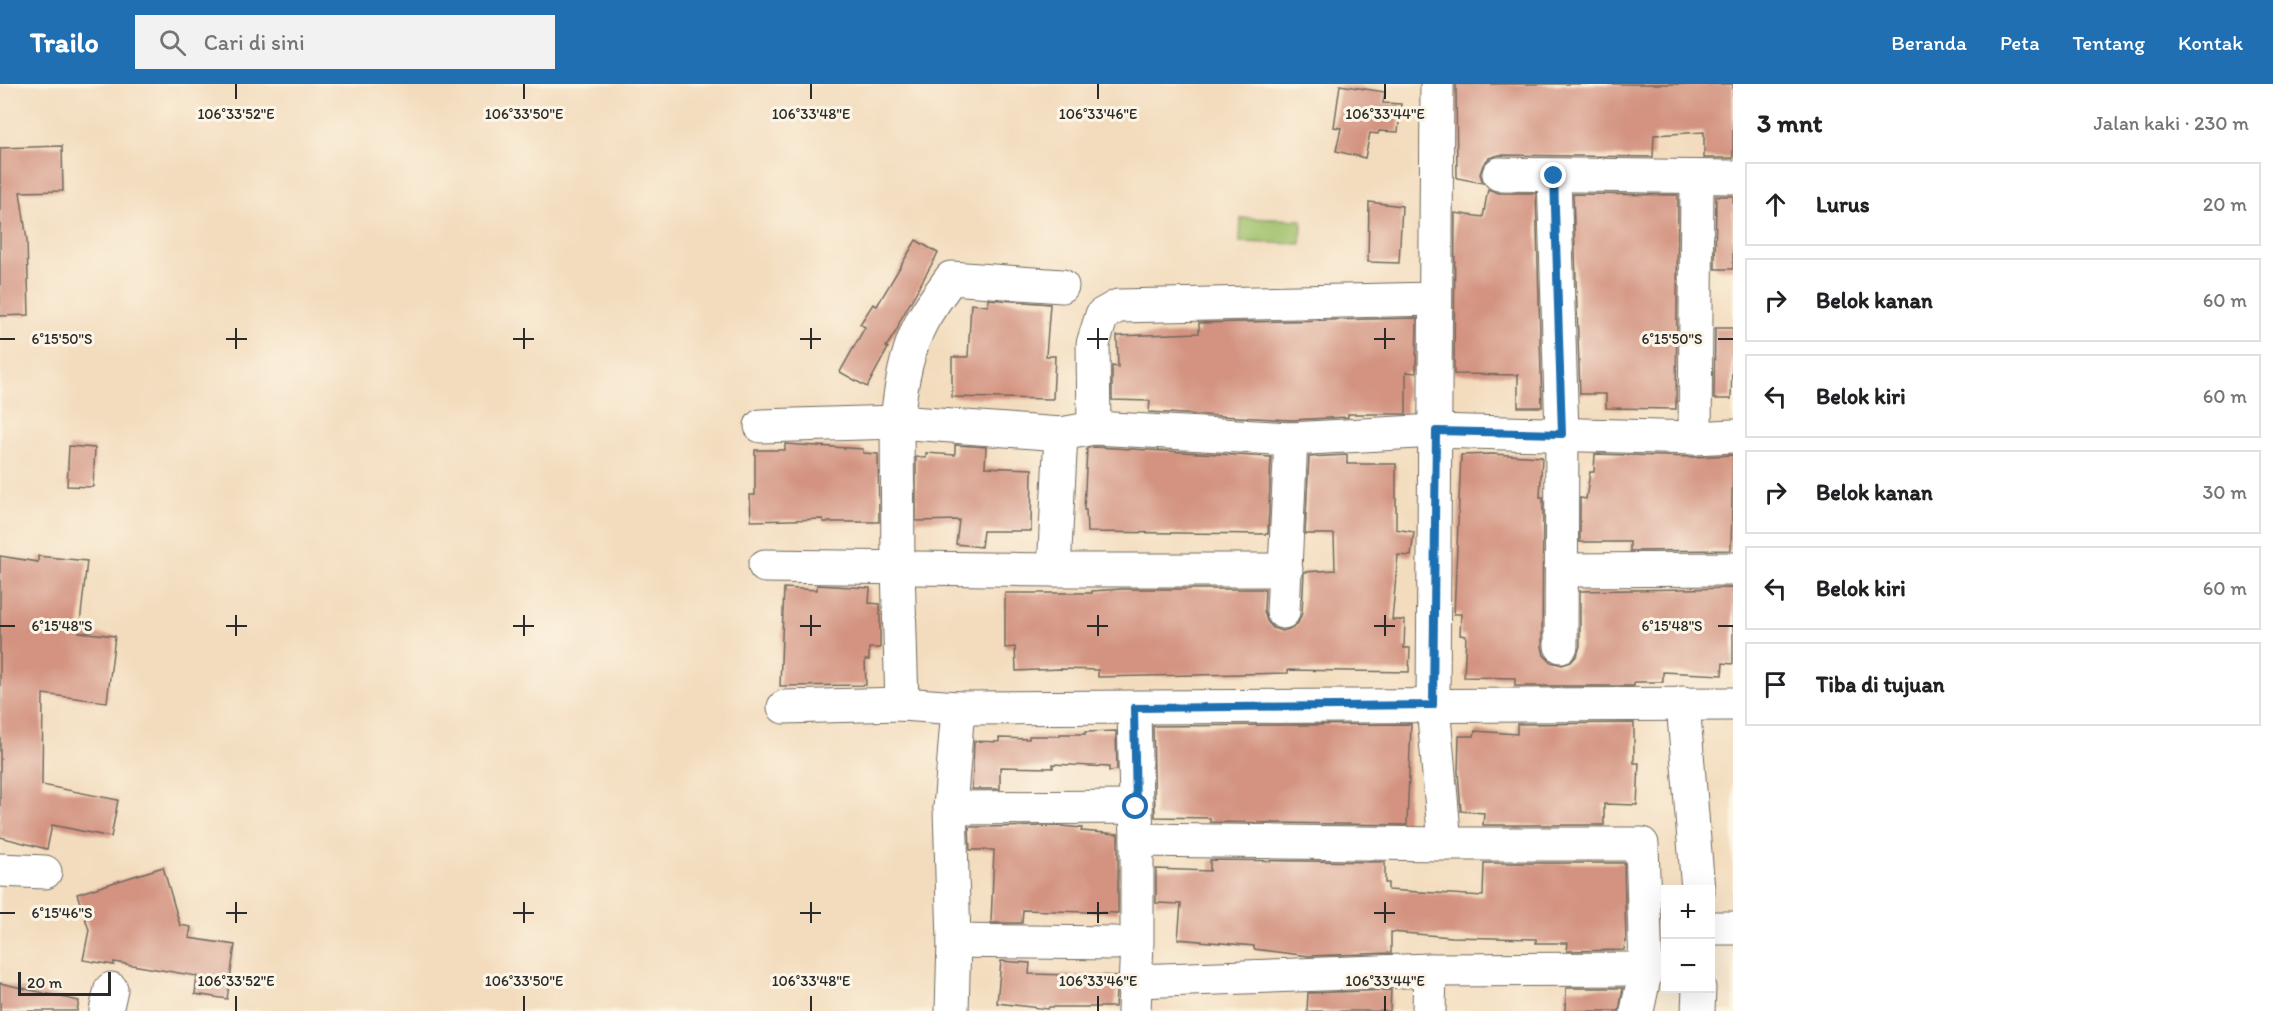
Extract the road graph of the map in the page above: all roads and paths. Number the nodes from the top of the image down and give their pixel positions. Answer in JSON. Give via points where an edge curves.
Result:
{"nodes":[{"id":1,"x":1437,"y":84,"type":"edge"},
{"id":2,"x":1499,"y":174,"type":"dead end"},
{"id":3,"x":1554,"y":176,"type":"junction"},
{"id":4,"x":1697,"y":177,"type":"junction"},
{"id":5,"x":1733,"y":177,"type":"edge"},
{"id":6,"x":1062,"y":286,"type":"dead end"},
{"id":7,"x":1435,"y":299,"type":"junction"},
{"id":8,"x":897,"y":422,"type":"junction"},
{"id":9,"x":761,"y":426,"type":"dead end"},
{"id":10,"x":1094,"y":428,"type":"junction"},
{"id":11,"x":1436,"y":431,"type":"junction"},
{"id":12,"x":1061,"y":434,"type":"junction"},
{"id":13,"x":1562,"y":434,"type":"junction"},
{"id":14,"x":1733,"y":436,"type":"edge"},
{"id":15,"x":1695,"y":438,"type":"junction"},
{"id":16,"x":1291,"y":439,"type":"junction"},
{"id":17,"x":765,"y":566,"type":"dead end"},
{"id":18,"x":898,"y":568,"type":"junction"},
{"id":19,"x":1733,"y":569,"type":"edge"},
{"id":20,"x":1054,"y":570,"type":"junction"},
{"id":21,"x":1286,"y":570,"type":"junction"},
{"id":22,"x":1562,"y":570,"type":"junction"},
{"id":23,"x":1282,"y":612,"type":"dead end"},
{"id":24,"x":1561,"y":646,"type":"dead end"},
{"id":25,"x":1683,"y":703,"type":"junction"},
{"id":26,"x":902,"y":704,"type":"junction"},
{"id":27,"x":1733,"y":704,"type":"edge"},
{"id":28,"x":1433,"y":705,"type":"junction"},
{"id":29,"x":784,"y":707,"type":"dead end"},
{"id":30,"x":958,"y":708,"type":"junction"},
{"id":31,"x":1134,"y":708,"type":"junction"},
{"id":32,"x":1136,"y":807,"type":"junction"},
{"id":33,"x":950,"y":808,"type":"junction"},
{"id":34,"x":1137,"y":840,"type":"junction"},
{"id":35,"x":1445,"y":844,"type":"junction"},
{"id":36,"x":0,"y":870,"type":"edge"},
{"id":37,"x":45,"y":872,"type":"dead end"},
{"id":38,"x":1698,"y":885,"type":"edge"},
{"id":39,"x":1715,"y":928,"type":"edge"},
{"id":40,"x":1733,"y":928,"type":"edge"},
{"id":41,"x":954,"y":940,"type":"junction"},
{"id":42,"x":1115,"y":943,"type":"dead end"},
{"id":43,"x":1646,"y":969,"type":"junction"},
{"id":44,"x":1430,"y":970,"type":"junction"},
{"id":45,"x":1699,"y":993,"type":"edge"},
{"id":46,"x":1135,"y":996,"type":"edge"},
{"id":47,"x":952,"y":1011,"type":"edge"},
{"id":48,"x":1429,"y":1011,"type":"edge"},
{"id":49,"x":1637,"y":1011,"type":"edge"},
{"id":50,"x":1698,"y":1011,"type":"edge"}],
"edges":[{"from":1,"to":7,"type":"street"},
{"from":2,"to":3,"type":"street"},
{"from":3,"to":4,"type":"street"},
{"from":3,"to":13,"type":"street"},
{"from":4,"to":5,"type":"street"},
{"from":4,"to":15,"type":"street"},
{"from":6,"to":8,"type":"street","via":[[951,278],[922,322],[910,351]]},
{"from":7,"to":10,"type":"street","via":[[1118,306],[1102,315],[1093,344]]},
{"from":7,"to":11,"type":"street"},
{"from":8,"to":9,"type":"street"},
{"from":8,"to":12,"type":"street"},
{"from":8,"to":18,"type":"street"},
{"from":10,"to":12,"type":"street"},
{"from":10,"to":16,"type":"street"},
{"from":11,"to":13,"type":"street"},
{"from":11,"to":16,"type":"street"},
{"from":11,"to":28,"type":"street"},
{"from":12,"to":20,"type":"street"},
{"from":13,"to":15,"type":"street"},
{"from":13,"to":22,"type":"street"},
{"from":14,"to":15,"type":"street"},
{"from":16,"to":21,"type":"street"},
{"from":17,"to":18,"type":"street"},
{"from":18,"to":20,"type":"street"},
{"from":18,"to":26,"type":"street"},
{"from":19,"to":22,"type":"street"},
{"from":20,"to":21,"type":"street"},
{"from":21,"to":23,"type":"street"},
{"from":22,"to":24,"type":"street"},
{"from":25,"to":27,"type":"street"},
{"from":25,"to":28,"type":"street"},
{"from":25,"to":38,"type":"street"},
{"from":26,"to":29,"type":"street"},
{"from":26,"to":30,"type":"street"},
{"from":28,"to":31,"type":"street"},
{"from":28,"to":35,"type":"street"},
{"from":30,"to":31,"type":"street"},
{"from":30,"to":33,"type":"street"},
{"from":31,"to":32,"type":"street"},
{"from":32,"to":33,"type":"street"},
{"from":32,"to":34,"type":"street"},
{"from":33,"to":41,"type":"street"},
{"from":34,"to":35,"type":"street"},
{"from":34,"to":46,"type":"street"},
{"from":35,"to":43,"type":"street","via":[[1642,844]]},
{"from":36,"to":37,"type":"street"},
{"from":39,"to":40,"type":"street"},
{"from":41,"to":42,"type":"street"},
{"from":41,"to":47,"type":"street"},
{"from":43,"to":44,"type":"street"},
{"from":43,"to":49,"type":"street"},
{"from":44,"to":46,"type":"street"},
{"from":44,"to":48,"type":"street"},
{"from":45,"to":50,"type":"street"}]}
